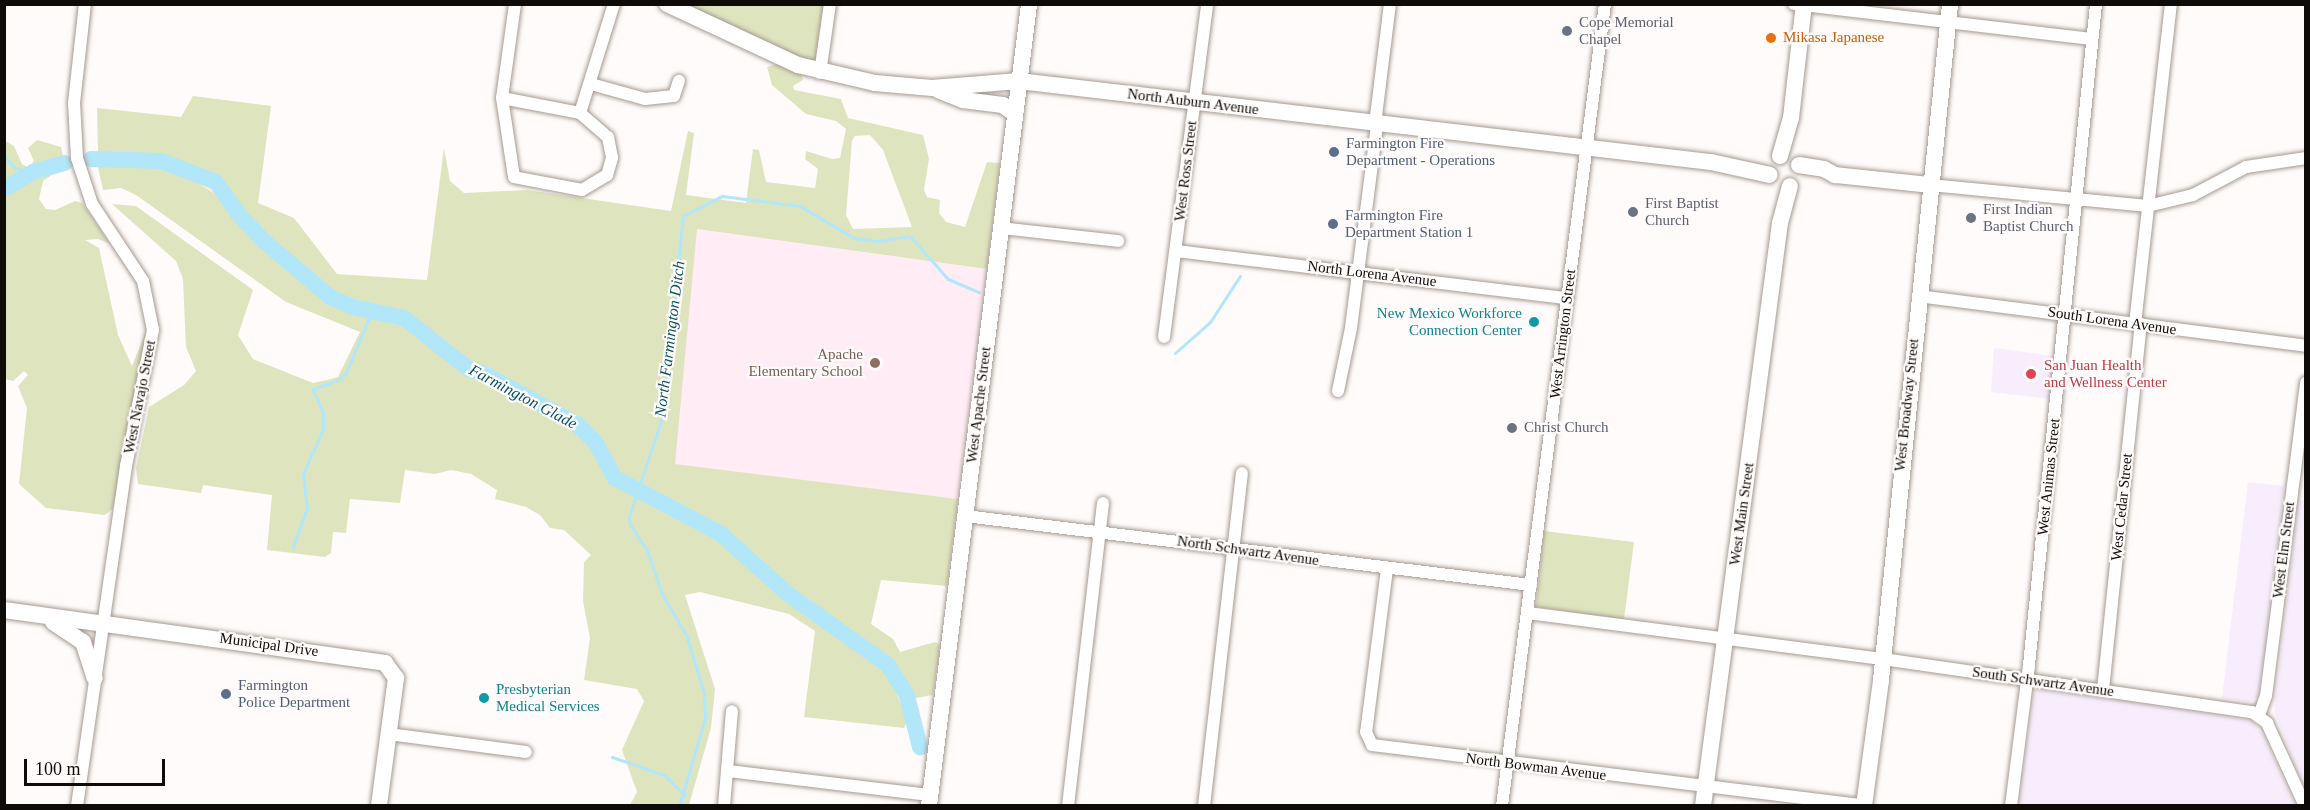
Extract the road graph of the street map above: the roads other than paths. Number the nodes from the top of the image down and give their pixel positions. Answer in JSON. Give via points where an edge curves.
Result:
{"nodes":[{"id":1,"x":85,"y":4,"type":"edge"},
{"id":2,"x":515,"y":4,"type":"edge"},
{"id":3,"x":614,"y":4,"type":"edge"},
{"id":4,"x":668,"y":4,"type":"edge"},
{"id":5,"x":830,"y":4,"type":"edge"},
{"id":6,"x":1029,"y":4,"type":"edge"},
{"id":7,"x":1207,"y":4,"type":"edge"},
{"id":8,"x":1390,"y":4,"type":"edge"},
{"id":9,"x":1605,"y":4,"type":"edge"},
{"id":10,"x":1950,"y":4,"type":"edge"},
{"id":11,"x":2096,"y":4,"type":"edge"},
{"id":12,"x":2171,"y":4,"type":"edge"},
{"id":13,"x":1800,"y":5,"type":"edge"},
{"id":14,"x":1948,"y":23,"type":"junction"},
{"id":15,"x":2092,"y":39,"type":"junction"},
{"id":16,"x":820,"y":73,"type":"junction"},
{"id":17,"x":679,"y":81,"type":"dead end"},
{"id":18,"x":1019,"y":81,"type":"junction"},
{"id":19,"x":591,"y":84,"type":"junction"},
{"id":20,"x":932,"y":88,"type":"junction"},
{"id":21,"x":502,"y":98,"type":"junction"},
{"id":22,"x":1195,"y":102,"type":"junction"},
{"id":23,"x":580,"y":113,"type":"junction"},
{"id":24,"x":1015,"y":114,"type":"junction"},
{"id":25,"x":1376,"y":125,"type":"junction"},
{"id":26,"x":1587,"y":149,"type":"junction"},
{"id":27,"x":2306,"y":158,"type":"edge"},
{"id":28,"x":1785,"y":171,"type":"junction"},
{"id":29,"x":1930,"y":185,"type":"junction"},
{"id":30,"x":2074,"y":201,"type":"junction"},
{"id":31,"x":2148,"y":206,"type":"junction"},
{"id":32,"x":1000,"y":228,"type":"junction"},
{"id":33,"x":1118,"y":241,"type":"dead end"},
{"id":34,"x":1176,"y":251,"type":"junction"},
{"id":35,"x":1359,"y":272,"type":"junction"},
{"id":36,"x":1918,"y":296,"type":"junction"},
{"id":37,"x":1567,"y":298,"type":"junction"},
{"id":38,"x":2064,"y":314,"type":"junction"},
{"id":39,"x":2138,"y":324,"type":"junction"},
{"id":40,"x":1164,"y":337,"type":"dead end"},
{"id":41,"x":2306,"y":346,"type":"edge"},
{"id":42,"x":2306,"y":384,"type":"edge"},
{"id":43,"x":1338,"y":391,"type":"dead end"},
{"id":44,"x":1242,"y":473,"type":"dead end"},
{"id":45,"x":1103,"y":503,"type":"dead end"},
{"id":46,"x":965,"y":516,"type":"junction"},
{"id":47,"x":1099,"y":532,"type":"junction"},
{"id":48,"x":1233,"y":549,"type":"junction"},
{"id":49,"x":1387,"y":569,"type":"junction"},
{"id":50,"x":1531,"y":585,"type":"junction"},
{"id":51,"x":4,"y":610,"type":"edge"},
{"id":52,"x":1528,"y":613,"type":"junction"},
{"id":53,"x":41,"y":616,"type":"junction"},
{"id":54,"x":104,"y":623,"type":"junction"},
{"id":55,"x":1725,"y":637,"type":"junction"},
{"id":56,"x":1883,"y":659,"type":"junction"},
{"id":57,"x":95,"y":678,"type":"junction"},
{"id":58,"x":2028,"y":680,"type":"junction"},
{"id":59,"x":2103,"y":690,"type":"junction"},
{"id":60,"x":732,"y":711,"type":"dead end"},
{"id":61,"x":2259,"y":715,"type":"junction"},
{"id":62,"x":389,"y":734,"type":"junction"},
{"id":63,"x":526,"y":752,"type":"dead end"},
{"id":64,"x":1508,"y":764,"type":"junction"},
{"id":65,"x":728,"y":771,"type":"junction"},
{"id":66,"x":1705,"y":786,"type":"junction"},
{"id":67,"x":929,"y":800,"type":"edge"},
{"id":68,"x":1864,"y":805,"type":"edge"},
{"id":69,"x":77,"y":806,"type":"edge"},
{"id":70,"x":380,"y":806,"type":"edge"},
{"id":71,"x":724,"y":806,"type":"edge"},
{"id":72,"x":1068,"y":806,"type":"edge"},
{"id":73,"x":1204,"y":806,"type":"edge"},
{"id":74,"x":1502,"y":806,"type":"edge"},
{"id":75,"x":1703,"y":806,"type":"edge"},
{"id":76,"x":2011,"y":806,"type":"edge"},
{"id":77,"x":2305,"y":806,"type":"edge"}],
"edges":[{"from":1,"to":54,"type":"street","name":"West Navajo Street","via":[[74,103],[77,158],[95,210],[143,281],[152,321]]},
{"from":2,"to":21,"type":"street"},
{"from":3,"to":19,"type":"street"},
{"from":4,"to":16,"type":"main road","name":"North Auburn Avenue"},
{"from":5,"to":16,"type":"street"},
{"from":6,"to":18,"type":"main road","name":"West Apache Street"},
{"from":7,"to":22,"type":"street","name":"West Ross Street"},
{"from":8,"to":25,"type":"street"},
{"from":9,"to":26,"type":"street","name":"West Arrington Street"},
{"from":10,"to":14,"type":"main road","name":"West Broadway Street"},
{"from":11,"to":15,"type":"street","name":"West Animas Street"},
{"from":12,"to":31,"type":"street","name":"West Cedar Street"},
{"from":13,"to":14,"type":"street"},
{"from":13,"to":28,"type":"main road","name":"West Main Street"},
{"from":14,"to":15,"type":"street"},
{"from":14,"to":29,"type":"main road","name":"West Broadway Street"},
{"from":15,"to":30,"type":"street","name":"West Animas Street"},
{"from":16,"to":20,"type":"main road","name":"North Auburn Avenue"},
{"from":17,"to":19,"type":"street","via":[[674,96],[645,99]]},
{"from":18,"to":20,"type":"main road","name":"North Auburn Avenue"},
{"from":18,"to":22,"type":"main road","name":"North Auburn Avenue"},
{"from":18,"to":24,"type":"main road","name":"West Apache Street"},
{"from":19,"to":23,"type":"street"},
{"from":20,"to":24,"type":"main road","via":[[963,100],[1003,105]]},
{"from":21,"to":23,"type":"street"},
{"from":21,"to":23,"type":"street","via":[[514,177],[530,183],[582,190],[607,175],[612,158],[608,137]]},
{"from":22,"to":25,"type":"main road","name":"North Auburn Avenue"},
{"from":22,"to":34,"type":"street","name":"West Ross Street"},
{"from":24,"to":32,"type":"main road","name":"West Apache Street"},
{"from":25,"to":26,"type":"main road","name":"North Auburn Avenue"},
{"from":25,"to":35,"type":"street"},
{"from":26,"to":28,"type":"main road","name":"North Auburn Avenue","via":[[1732,165],[1744,161]]},
{"from":26,"to":37,"type":"street","name":"West Arrington Street"},
{"from":27,"to":31,"type":"street","via":[[2246,167],[2193,195]]},
{"from":28,"to":29,"type":"main road","name":"North Auburn Avenue"},
{"from":28,"to":55,"type":"main road","name":"West Main Street"},
{"from":29,"to":30,"type":"street"},
{"from":29,"to":36,"type":"main road","name":"West Broadway Street"},
{"from":30,"to":31,"type":"street"},
{"from":30,"to":38,"type":"street","name":"West Animas Street"},
{"from":31,"to":39,"type":"street","name":"West Cedar Street"},
{"from":32,"to":33,"type":"street"},
{"from":32,"to":46,"type":"main road","name":"West Apache Street"},
{"from":34,"to":35,"type":"street","name":"North Lorena Avenue"},
{"from":34,"to":40,"type":"street","name":"West Ross Street"},
{"from":35,"to":37,"type":"street","name":"North Lorena Avenue"},
{"from":35,"to":43,"type":"street"},
{"from":36,"to":38,"type":"street","name":"South Lorena Avenue"},
{"from":36,"to":56,"type":"main road","name":"West Broadway Street"},
{"from":37,"to":50,"type":"street","name":"West Arrington Street"},
{"from":38,"to":39,"type":"street","name":"South Lorena Avenue"},
{"from":38,"to":58,"type":"street","name":"West Animas Street"},
{"from":39,"to":41,"type":"street","name":"South Lorena Avenue"},
{"from":39,"to":59,"type":"street","name":"West Cedar Street"},
{"from":42,"to":61,"type":"street","name":"West Elm Street","via":[[2266,696]]},
{"from":44,"to":48,"type":"street"},
{"from":45,"to":47,"type":"street"},
{"from":46,"to":47,"type":"street","name":"North Schwartz Avenue"},
{"from":46,"to":67,"type":"main road","name":"West Apache Street"},
{"from":47,"to":48,"type":"street","name":"North Schwartz Avenue"},
{"from":47,"to":72,"type":"street"},
{"from":48,"to":49,"type":"street","name":"North Schwartz Avenue"},
{"from":48,"to":73,"type":"street"},
{"from":49,"to":50,"type":"street","name":"North Schwartz Avenue"},
{"from":49,"to":64,"type":"street","name":"North Bowman Avenue","via":[[1366,732],[1369,743]]},
{"from":50,"to":52,"type":"street","name":"West Arrington Street"},
{"from":51,"to":53,"type":"main road","name":"Municipal Drive"},
{"from":52,"to":55,"type":"street"},
{"from":52,"to":64,"type":"street","name":"West Arrington Street"},
{"from":53,"to":54,"type":"main road","name":"Municipal Drive"},
{"from":53,"to":57,"type":"main road","via":[[79,637]]},
{"from":54,"to":57,"type":"street","name":"West Navajo Street"},
{"from":54,"to":62,"type":"main road","name":"Municipal Drive","via":[[386,663],[396,678]]},
{"from":55,"to":56,"type":"street","name":"South Schwartz Avenue"},
{"from":55,"to":66,"type":"main road","name":"West Main Street"},
{"from":56,"to":58,"type":"street","name":"South Schwartz Avenue"},
{"from":56,"to":68,"type":"main road","name":"West Broadway Street"},
{"from":57,"to":69,"type":"street","name":"West Navajo Street"},
{"from":58,"to":59,"type":"street","name":"South Schwartz Avenue"},
{"from":58,"to":76,"type":"street","name":"West Animas Street"},
{"from":59,"to":61,"type":"street","name":"South Schwartz Avenue"},
{"from":60,"to":65,"type":"street"},
{"from":61,"to":77,"type":"street","via":[[2267,723]]},
{"from":62,"to":63,"type":"street"},
{"from":62,"to":70,"type":"main road","name":"Municipal Drive"},
{"from":64,"to":66,"type":"street","name":"North Bowman Avenue"},
{"from":64,"to":74,"type":"street","name":"West Arrington Street"},
{"from":65,"to":67,"type":"street"},
{"from":65,"to":71,"type":"street"},
{"from":66,"to":68,"type":"street","name":"North Bowman Avenue"},
{"from":66,"to":75,"type":"main road","name":"West Main Street"}]}
